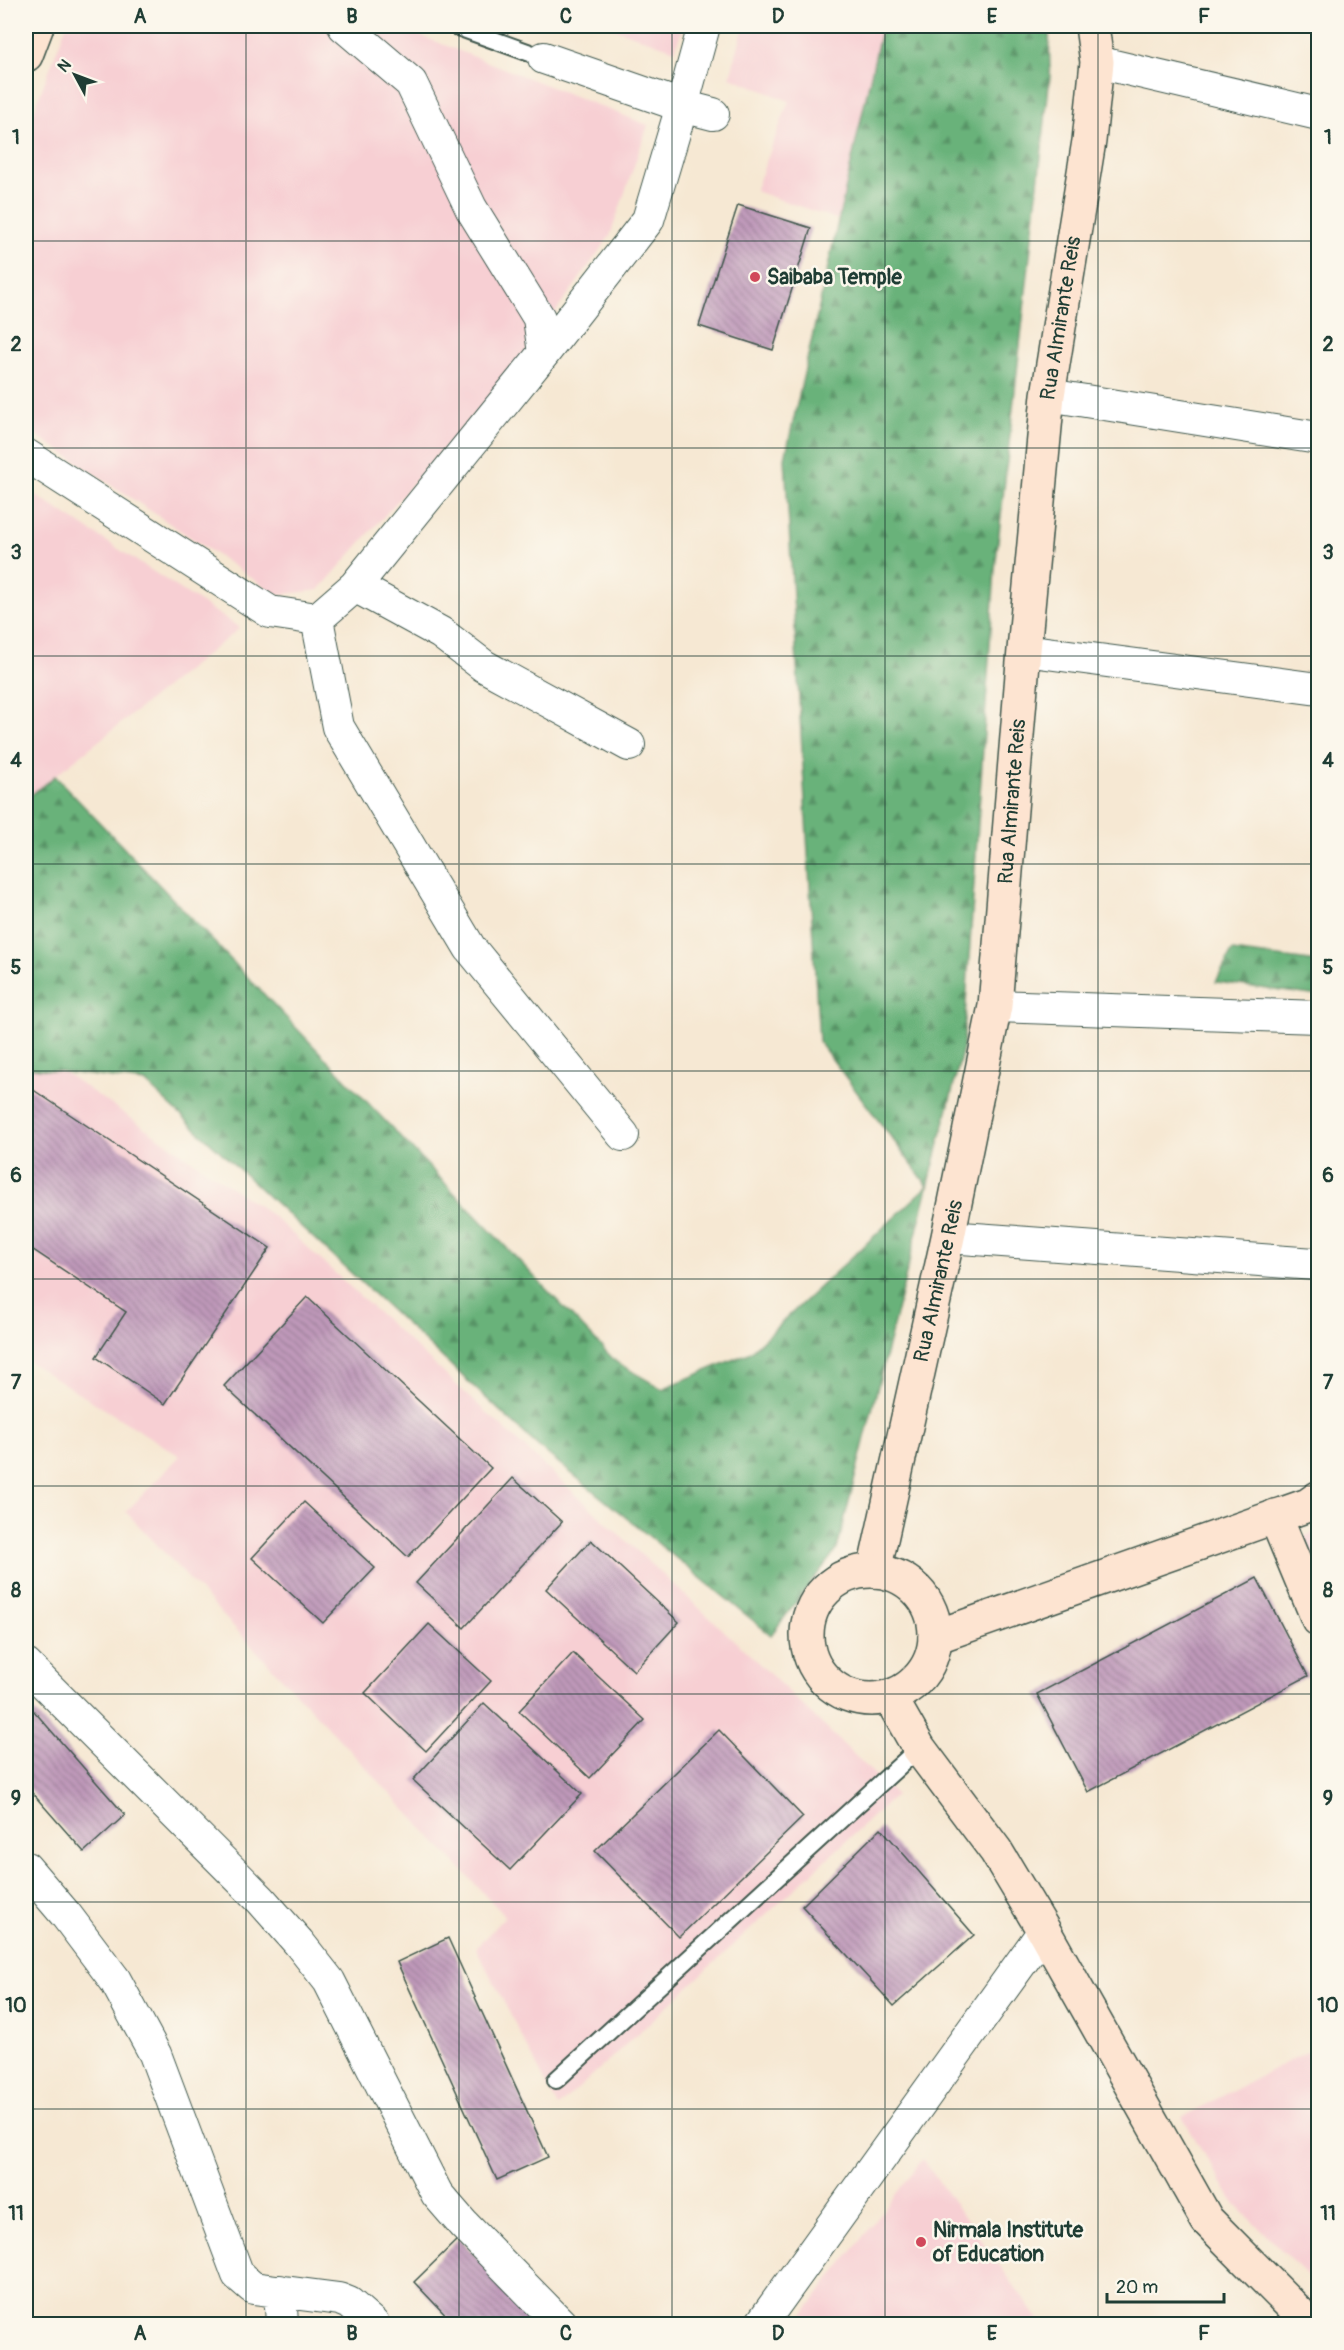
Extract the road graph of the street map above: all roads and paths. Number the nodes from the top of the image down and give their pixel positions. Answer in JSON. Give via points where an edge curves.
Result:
{"nodes":[{"id":1,"x":37,"y":26,"type":"edge"},
{"id":2,"x":344,"y":26,"type":"edge"},
{"id":3,"x":455,"y":26,"type":"edge"},
{"id":4,"x":704,"y":26,"type":"edge"},
{"id":5,"x":1092,"y":26,"type":"edge"},
{"id":6,"x":26,"y":55,"type":"edge"},
{"id":7,"x":544,"y":58,"type":"joint"},
{"id":8,"x":1097,"y":62,"type":"junction"},
{"id":9,"x":682,"y":106,"type":"junction"},
{"id":10,"x":713,"y":114,"type":"dead end"},
{"id":11,"x":1318,"y":114,"type":"edge"},
{"id":12,"x":544,"y":353,"type":"junction"},
{"id":13,"x":1048,"y":395,"type":"junction"},
{"id":14,"x":1318,"y":438,"type":"edge"},
{"id":15,"x":26,"y":455,"type":"edge"},
{"id":16,"x":355,"y":586,"type":"junction"},
{"id":17,"x":317,"y":619,"type":"junction"},
{"id":18,"x":1024,"y":650,"type":"junction"},
{"id":19,"x":1318,"y":689,"type":"edge"},
{"id":20,"x":629,"y":745,"type":"dead end"},
{"id":21,"x":995,"y":1006,"type":"junction"},
{"id":22,"x":1318,"y":1017,"type":"edge"},
{"id":23,"x":623,"y":1135,"type":"dead end"},
{"id":24,"x":948,"y":1237,"type":"junction"},
{"id":25,"x":1316,"y":1264,"type":"dead end"},
{"id":26,"x":1318,"y":1498,"type":"edge"},
{"id":27,"x":1275,"y":1516,"type":"junction"},
{"id":28,"x":874,"y":1571,"type":"junction"},
{"id":29,"x":1318,"y":1619,"type":"edge"},
{"id":30,"x":935,"y":1637,"type":"junction"},
{"id":31,"x":26,"y":1665,"type":"edge"},
{"id":32,"x":890,"y":1696,"type":"junction"},
{"id":33,"x":919,"y":1748,"type":"junction"},
{"id":34,"x":26,"y":1868,"type":"edge"},
{"id":35,"x":1044,"y":1931,"type":"junction"},
{"id":36,"x":556,"y":2080,"type":"dead end"},
{"id":37,"x":280,"y":2291,"type":"junction"},
{"id":38,"x":1318,"y":2324,"type":"edge"},
{"id":39,"x":282,"y":2325,"type":"edge"},
{"id":40,"x":373,"y":2325,"type":"edge"},
{"id":41,"x":561,"y":2325,"type":"edge"},
{"id":42,"x":761,"y":2325,"type":"edge"}],
"edges":[{"from":1,"to":6,"type":"main road"},
{"from":2,"to":12,"type":"street","via":[[411,82],[471,208],[539,318]]},
{"from":3,"to":7,"type":"lane"},
{"from":4,"to":9,"type":"street"},
{"from":5,"to":8,"type":"main road","name":"Rua Almirante Reis"},
{"from":7,"to":9,"type":"street"},
{"from":8,"to":11,"type":"street"},
{"from":8,"to":13,"type":"main road","name":"Rua Almirante Reis","via":[[1089,141]]},
{"from":9,"to":10,"type":"street"},
{"from":9,"to":12,"type":"street","via":[[648,220]]},
{"from":12,"to":16,"type":"street"},
{"from":13,"to":14,"type":"street"},
{"from":13,"to":18,"type":"main road","name":"Rua Almirante Reis"},
{"from":15,"to":17,"type":"street","via":[[270,612]]},
{"from":16,"to":17,"type":"street"},
{"from":16,"to":20,"type":"street","via":[[441,633],[484,666]]},
{"from":17,"to":23,"type":"street","via":[[338,727],[470,948]]},
{"from":18,"to":19,"type":"street"},
{"from":18,"to":21,"type":"main road","name":"Rua Almirante Reis"},
{"from":21,"to":22,"type":"street"},
{"from":21,"to":24,"type":"main road","name":"Rua Almirante Reis"},
{"from":24,"to":25,"type":"street"},
{"from":24,"to":28,"type":"main road","name":"Rua Almirante Reis"},
{"from":26,"to":27,"type":"main road"},
{"from":27,"to":29,"type":"main road"},
{"from":27,"to":30,"type":"main road"},
{"from":28,"to":30,"type":"main road","via":[[893,1575],[924,1599],[933,1617]]},
{"from":28,"to":32,"type":"main road","via":[[853,1573],[820,1596],[809,1614],[809,1653],[818,1671],[849,1696],[869,1700]]},
{"from":30,"to":32,"type":"main road","via":[[932,1657],[922,1674],[907,1688]]},
{"from":31,"to":41,"type":"street","via":[[300,1943],[328,1981],[437,2194]]},
{"from":32,"to":33,"type":"main road"},
{"from":33,"to":35,"type":"main road","via":[[996,1851]]},
{"from":33,"to":36,"type":"lane"},
{"from":34,"to":37,"type":"street","via":[[115,1980],[155,2054],[238,2275],[253,2288]]},
{"from":35,"to":38,"type":"main road","via":[[1207,2220],[1302,2316]]},
{"from":35,"to":42,"type":"street"},
{"from":37,"to":39,"type":"street"},
{"from":37,"to":40,"type":"street","via":[[339,2299]]}]}
